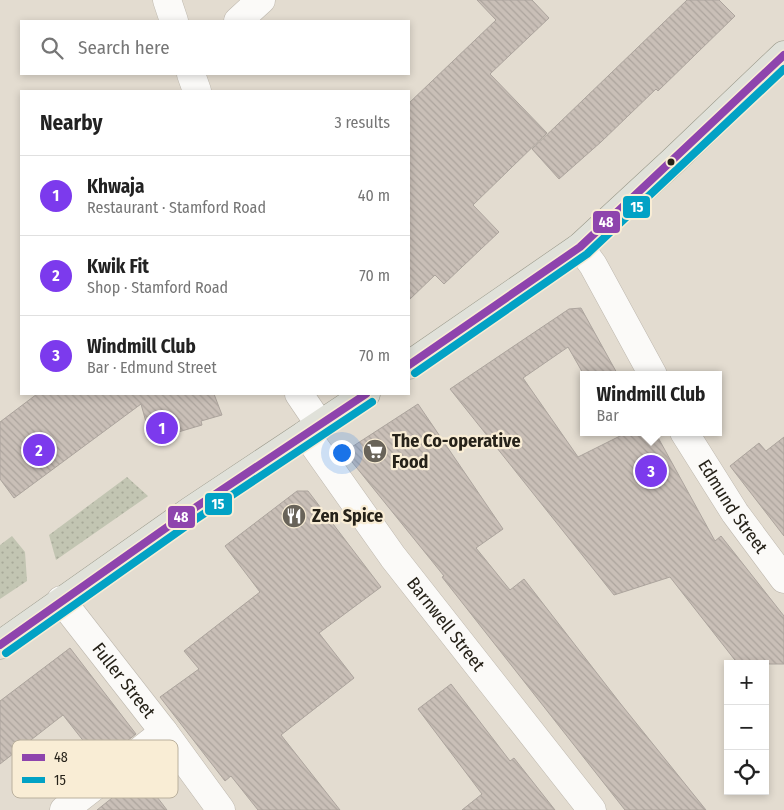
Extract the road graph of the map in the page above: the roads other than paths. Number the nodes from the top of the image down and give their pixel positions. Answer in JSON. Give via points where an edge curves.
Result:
{"nodes":[{"id":1,"x":167,"y":0,"type":"edge"},
{"id":2,"x":261,"y":0,"type":"edge"},
{"id":3,"x":174,"y":20,"type":"edge"},
{"id":4,"x":239,"y":20,"type":"edge"},
{"id":5,"x":784,"y":54,"type":"edge"},
{"id":6,"x":191,"y":75,"type":"edge"},
{"id":7,"x":197,"y":90,"type":"edge"},
{"id":8,"x":580,"y":247,"type":"junction"},
{"id":9,"x":410,"y":364,"type":"edge"},
{"id":10,"x":650,"y":371,"type":"edge"},
{"id":11,"x":298,"y":395,"type":"edge"},
{"id":12,"x":365,"y":395,"type":"edge"},
{"id":13,"x":313,"y":430,"type":"junction"},
{"id":14,"x":687,"y":436,"type":"edge"},
{"id":15,"x":784,"y":579,"type":"edge"},
{"id":16,"x":61,"y":600,"type":"junction"},
{"id":17,"x":0,"y":644,"type":"edge"},
{"id":18,"x":164,"y":732,"type":"junction"},
{"id":19,"x":154,"y":740,"type":"edge"},
{"id":20,"x":170,"y":740,"type":"edge"},
{"id":21,"x":178,"y":751,"type":"edge"},
{"id":22,"x":79,"y":798,"type":"edge"},
{"id":23,"x":64,"y":810,"type":"edge"},
{"id":24,"x":221,"y":810,"type":"edge"},
{"id":25,"x":592,"y":810,"type":"edge"}],
"edges":[{"from":1,"to":3,"type":"street"},
{"from":2,"to":4,"type":"street"},
{"from":5,"to":8,"type":"main road"},
{"from":6,"to":7,"type":"street"},
{"from":8,"to":9,"type":"main road"},
{"from":8,"to":10,"type":"street"},
{"from":11,"to":13,"type":"street","name":"Barnwell Street"},
{"from":12,"to":13,"type":"main road"},
{"from":13,"to":16,"type":"main road"},
{"from":13,"to":25,"type":"street","name":"Barnwell Street","via":[[393,557]]},
{"from":14,"to":15,"type":"street","name":"Edmund Street","via":[[735,513]]},
{"from":16,"to":17,"type":"main road"},
{"from":16,"to":18,"type":"street","name":"Fuller Street"},
{"from":18,"to":19,"type":"street"},
{"from":18,"to":20,"type":"street","name":"Fuller Street"},
{"from":21,"to":24,"type":"street","name":"Fuller Street"},
{"from":22,"to":23,"type":"street"}]}
